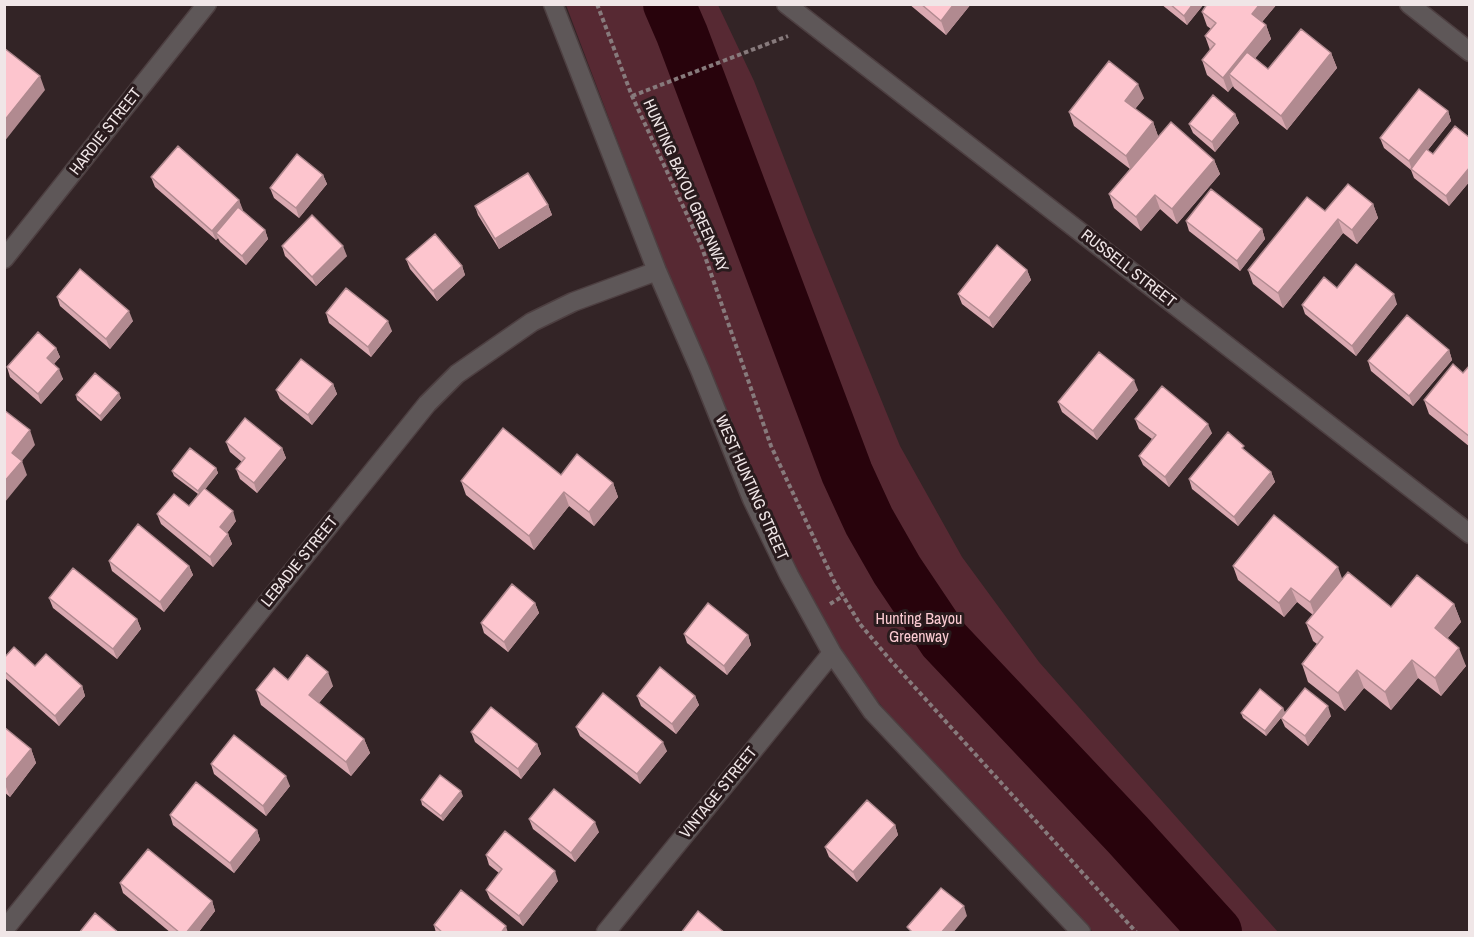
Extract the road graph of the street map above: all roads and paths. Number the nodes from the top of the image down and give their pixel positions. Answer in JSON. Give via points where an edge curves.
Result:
{"nodes":[{"id":1,"x":207,"y":4,"type":"edge"},
{"id":2,"x":553,"y":4,"type":"edge"},
{"id":3,"x":597,"y":4,"type":"edge"},
{"id":4,"x":786,"y":4,"type":"edge"},
{"id":5,"x":1409,"y":4,"type":"edge"},
{"id":6,"x":814,"y":26,"type":"junction"},
{"id":7,"x":1470,"y":52,"type":"edge"},
{"id":8,"x":632,"y":96,"type":"junction"},
{"id":9,"x":4,"y":260,"type":"edge"},
{"id":10,"x":657,"y":271,"type":"junction"},
{"id":11,"x":1470,"y":534,"type":"edge"},
{"id":12,"x":832,"y":652,"type":"junction"},
{"id":13,"x":4,"y":930,"type":"edge"},
{"id":14,"x":606,"y":933,"type":"edge"},
{"id":15,"x":1082,"y":933,"type":"edge"},
{"id":16,"x":1136,"y":933,"type":"edge"}],
"edges":[{"from":1,"to":9,"type":"street","name":"HARDIE STREET"},
{"from":2,"to":10,"type":"street","name":"WEST HUNTING STREET"},
{"from":3,"to":8,"type":"path","name":"HUNTING BAYOU GREENWAY"},
{"from":4,"to":6,"type":"street","name":"RUSSELL STREET"},
{"from":5,"to":7,"type":"street"},
{"from":6,"to":8,"type":"path"},
{"from":6,"to":11,"type":"street","name":"RUSSELL STREET"},
{"from":8,"to":16,"type":"path","name":"HUNTING BAYOU GREENWAY","via":[[701,245],[771,446],[838,588],[860,624],[892,662]]},
{"from":10,"to":12,"type":"street","name":"WEST HUNTING STREET","via":[[752,499]]},
{"from":10,"to":13,"type":"street","name":"LEBADIE STREET","via":[[573,302],[532,322],[449,381],[419,413]]},
{"from":12,"to":14,"type":"street","name":"VINTAGE STREET"},
{"from":12,"to":15,"type":"street","name":"WEST HUNTING STREET","via":[[872,711]]}]}
